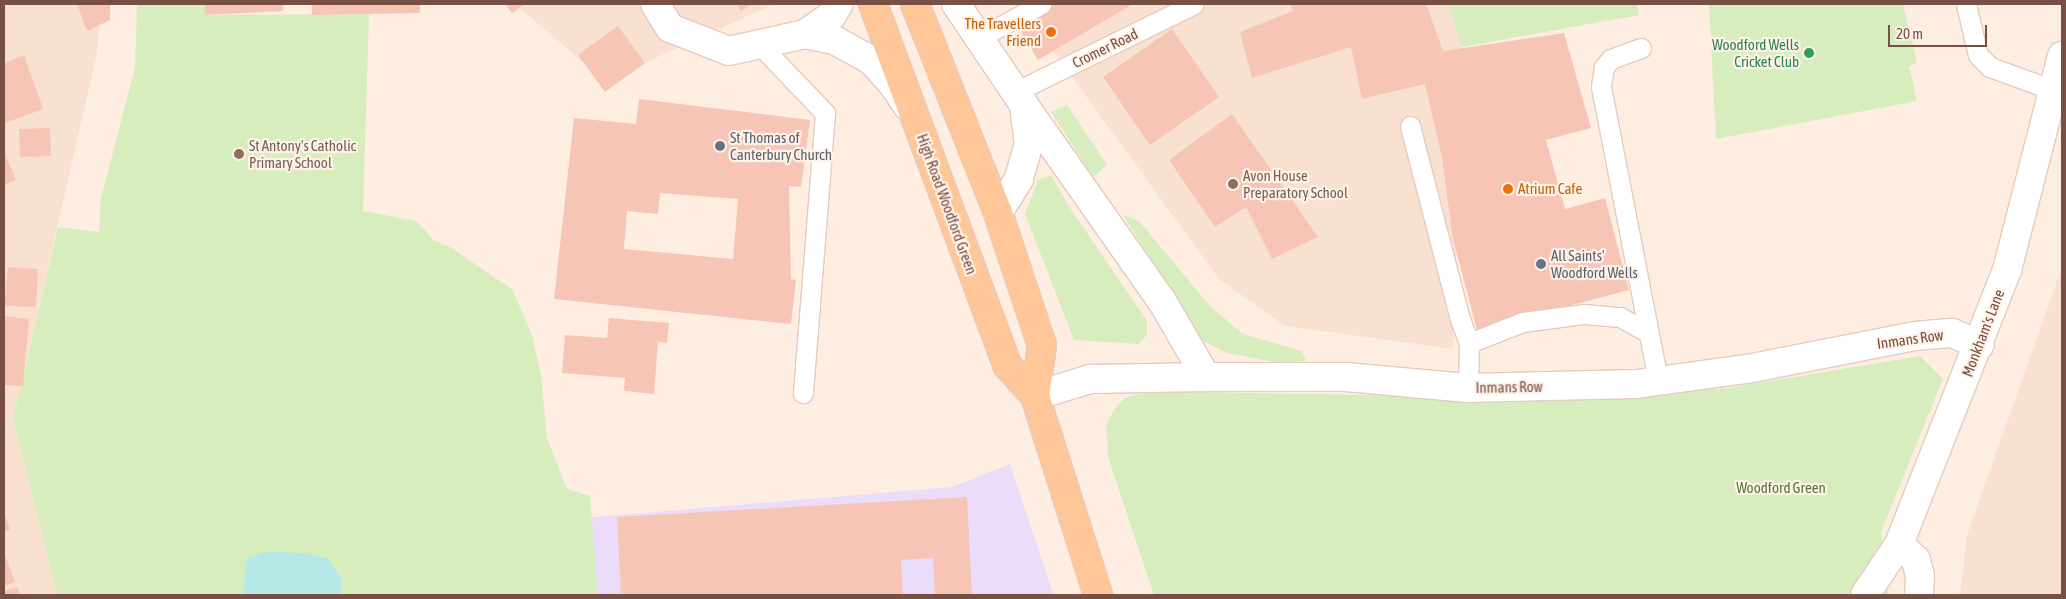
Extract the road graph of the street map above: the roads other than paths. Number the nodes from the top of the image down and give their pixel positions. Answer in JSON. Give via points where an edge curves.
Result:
{"nodes":[{"id":1,"x":655,"y":4,"type":"edge"},
{"id":2,"x":839,"y":4,"type":"edge"},
{"id":3,"x":873,"y":4,"type":"edge"},
{"id":4,"x":916,"y":4,"type":"edge"},
{"id":5,"x":956,"y":4,"type":"edge"},
{"id":6,"x":1041,"y":4,"type":"edge"},
{"id":7,"x":1194,"y":4,"type":"edge"},
{"id":8,"x":1966,"y":4,"type":"edge"},
{"id":9,"x":805,"y":34,"type":"junction"},
{"id":10,"x":979,"y":38,"type":"junction"},
{"id":11,"x":760,"y":45,"type":"junction"},
{"id":12,"x":1640,"y":48,"type":"dead end"},
{"id":13,"x":2062,"y":56,"type":"edge"},
{"id":14,"x":2053,"y":90,"type":"junction"},
{"id":15,"x":1020,"y":98,"type":"junction"},
{"id":16,"x":916,"y":119,"type":"junction"},
{"id":17,"x":1410,"y":126,"type":"dead end"},
{"id":18,"x":998,"y":213,"type":"junction"},
{"id":19,"x":1649,"y":333,"type":"junction"},
{"id":20,"x":1469,"y":343,"type":"junction"},
{"id":21,"x":1980,"y":345,"type":"junction"},
{"id":22,"x":1206,"y":376,"type":"junction"},
{"id":23,"x":1658,"y":381,"type":"junction"},
{"id":24,"x":1468,"y":388,"type":"junction"},
{"id":25,"x":803,"y":393,"type":"dead end"},
{"id":26,"x":1035,"y":396,"type":"junction"},
{"id":27,"x":1899,"y":544,"type":"junction"},
{"id":28,"x":1098,"y":595,"type":"edge"},
{"id":29,"x":1865,"y":595,"type":"edge"},
{"id":30,"x":1919,"y":595,"type":"edge"}],
"edges":[{"from":1,"to":11,"type":"street","via":[[670,28],[729,52]]},
{"from":2,"to":9,"type":"street","via":[[832,15]]},
{"from":3,"to":16,"type":"main road","name":"High Road Woodford Green"},
{"from":4,"to":18,"type":"main road","name":"High Road Woodford Green"},
{"from":5,"to":10,"type":"street"},
{"from":6,"to":10,"type":"lane"},
{"from":7,"to":15,"type":"lane","name":"Cromer Road"},
{"from":8,"to":14,"type":"lane","via":[[1978,55],[1990,67]]},
{"from":9,"to":11,"type":"street"},
{"from":9,"to":16,"type":"street","via":[[834,40],[871,60],[892,83]]},
{"from":10,"to":15,"type":"street"},
{"from":11,"to":25,"type":"lane","via":[[825,113]]},
{"from":12,"to":19,"type":"lane","via":[[1611,59],[1603,71],[1601,87]]},
{"from":13,"to":14,"type":"street","name":"Monkham's Lane"},
{"from":14,"to":21,"type":"street","name":"Monkham's Lane","via":[[2007,270]]},
{"from":15,"to":18,"type":"street","via":[[1029,143],[1019,179]]},
{"from":15,"to":22,"type":"street","via":[[1162,301]]},
{"from":16,"to":26,"type":"main road","name":"High Road Woodford Green","via":[[1007,366]]},
{"from":17,"to":20,"type":"lane","via":[[1459,316]]},
{"from":18,"to":26,"type":"main road","name":"High Road Woodford Green","via":[[1042,345]]},
{"from":19,"to":20,"type":"lane","via":[[1620,317],[1584,314],[1523,322]]},
{"from":19,"to":23,"type":"lane"},
{"from":20,"to":24,"type":"lane"},
{"from":21,"to":23,"type":"street","name":"Inmans Row","via":[[1952,334],[1915,336],[1747,370]]},
{"from":21,"to":27,"type":"street","name":"Monkham's Lane"},
{"from":22,"to":24,"type":"street","name":"Inmans Row","via":[[1346,378]]},
{"from":22,"to":26,"type":"street","name":"Inmans Row","via":[[1090,379]]},
{"from":23,"to":24,"type":"street","name":"Inmans Row"},
{"from":26,"to":28,"type":"main road","name":"High Road Woodford Green"},
{"from":27,"to":29,"type":"street","name":"Monkham's Lane"},
{"from":27,"to":30,"type":"street","via":[[1916,560],[1920,576]]}]}
